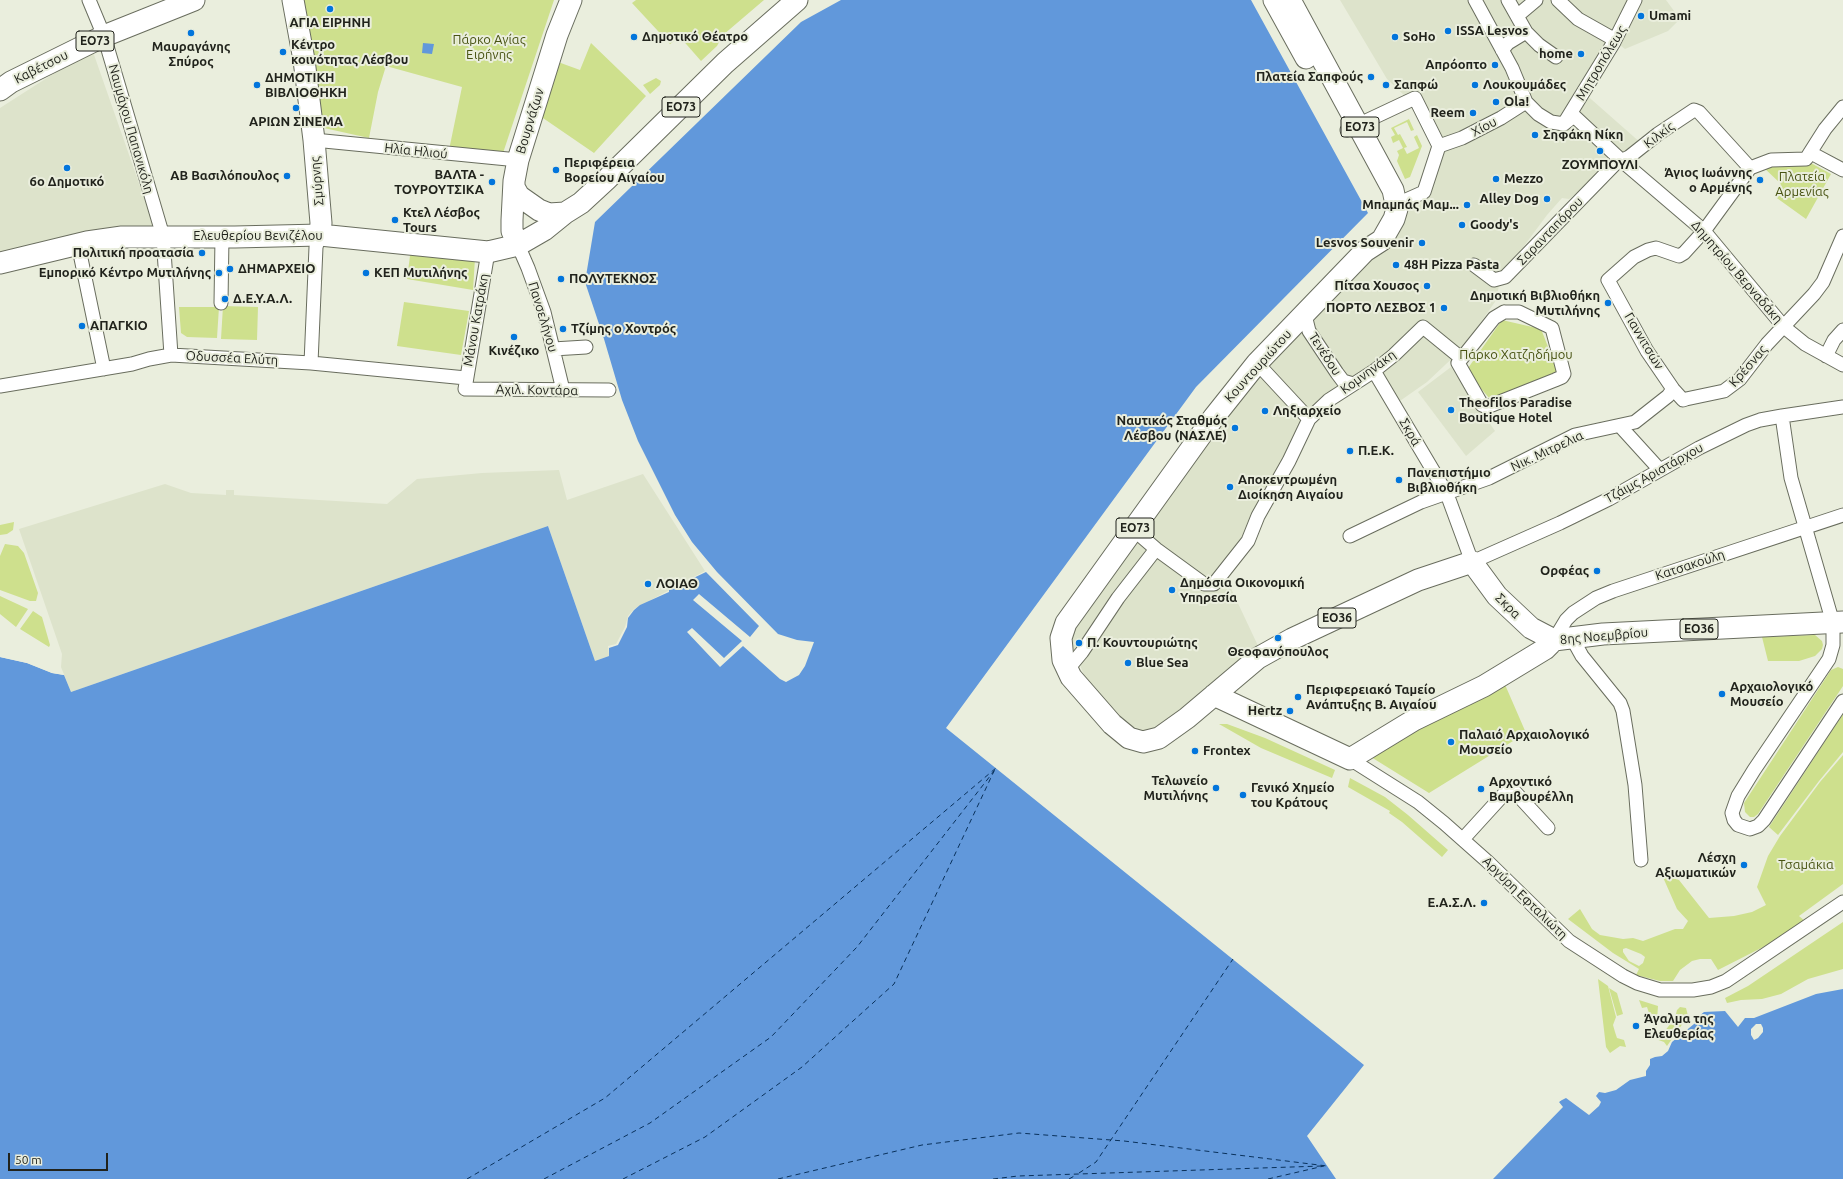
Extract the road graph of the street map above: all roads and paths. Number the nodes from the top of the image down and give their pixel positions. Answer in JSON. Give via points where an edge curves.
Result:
{"nodes":[{"id":1,"x":89,"y":0,"type":"edge"},
{"id":2,"x":194,"y":0,"type":"edge"},
{"id":3,"x":293,"y":0,"type":"edge"},
{"id":4,"x":571,"y":0,"type":"edge"},
{"id":5,"x":797,"y":0,"type":"edge"},
{"id":6,"x":1274,"y":0,"type":"edge"},
{"id":7,"x":1290,"y":0,"type":"edge"},
{"id":8,"x":1475,"y":0,"type":"edge"},
{"id":9,"x":1508,"y":0,"type":"edge"},
{"id":10,"x":1536,"y":0,"type":"edge"},
{"id":11,"x":1558,"y":0,"type":"edge"},
{"id":12,"x":1635,"y":0,"type":"edge"},
{"id":13,"x":168,"y":5,"type":"edge"},
{"id":14,"x":1517,"y":16,"type":"junction"},
{"id":15,"x":1526,"y":32,"type":"junction"},
{"id":16,"x":104,"y":36,"type":"junction"},
{"id":17,"x":1614,"y":42,"type":"junction"},
{"id":18,"x":1502,"y":50,"type":"junction"},
{"id":19,"x":1556,"y":57,"type":"dead end"},
{"id":20,"x":0,"y":90,"type":"edge"},
{"id":21,"x":1526,"y":102,"type":"junction"},
{"id":22,"x":1843,"y":107,"type":"edge"},
{"id":23,"x":1564,"y":124,"type":"junction"},
{"id":24,"x":1353,"y":127,"type":"junction"},
{"id":25,"x":314,"y":140,"type":"junction"},
{"id":26,"x":1439,"y":146,"type":"junction"},
{"id":27,"x":1809,"y":155,"type":"junction"},
{"id":28,"x":518,"y":160,"type":"junction"},
{"id":29,"x":1622,"y":161,"type":"junction"},
{"id":30,"x":1750,"y":168,"type":"junction"},
{"id":31,"x":1843,"y":170,"type":"edge"},
{"id":32,"x":514,"y":181,"type":"junction"},
{"id":33,"x":1396,"y":204,"type":"junction"},
{"id":34,"x":565,"y":212,"type":"junction"},
{"id":35,"x":1704,"y":231,"type":"junction"},
{"id":36,"x":320,"y":235,"type":"junction"},
{"id":37,"x":163,"y":236,"type":"junction"},
{"id":38,"x":1843,"y":236,"type":"edge"},
{"id":39,"x":222,"y":237,"type":"junction"},
{"id":40,"x":78,"y":244,"type":"junction"},
{"id":41,"x":518,"y":245,"type":"junction"},
{"id":42,"x":1365,"y":251,"type":"junction"},
{"id":43,"x":488,"y":252,"type":"junction"},
{"id":44,"x":0,"y":263,"type":"edge"},
{"id":45,"x":1474,"y":265,"type":"dead end"},
{"id":46,"x":221,"y":303,"type":"dead end"},
{"id":47,"x":1305,"y":315,"type":"junction"},
{"id":48,"x":1784,"y":327,"type":"junction"},
{"id":49,"x":1843,"y":330,"type":"edge"},
{"id":50,"x":586,"y":347,"type":"dead end"},
{"id":51,"x":553,"y":349,"type":"junction"},
{"id":52,"x":171,"y":355,"type":"junction"},
{"id":53,"x":1826,"y":356,"type":"junction"},
{"id":54,"x":1461,"y":358,"type":"junction"},
{"id":55,"x":311,"y":363,"type":"junction"},
{"id":56,"x":1257,"y":363,"type":"junction"},
{"id":57,"x":1843,"y":365,"type":"edge"},
{"id":58,"x":104,"y":369,"type":"junction"},
{"id":59,"x":1374,"y":371,"type":"junction"},
{"id":60,"x":465,"y":384,"type":"junction"},
{"id":61,"x":1353,"y":384,"type":"junction"},
{"id":62,"x":0,"y":386,"type":"edge"},
{"id":63,"x":1673,"y":389,"type":"junction"},
{"id":64,"x":563,"y":390,"type":"junction"},
{"id":65,"x":609,"y":390,"type":"dead end"},
{"id":66,"x":1683,"y":400,"type":"joint"},
{"id":67,"x":1843,"y":407,"type":"edge"},
{"id":68,"x":1782,"y":416,"type":"junction"},
{"id":69,"x":1308,"y":419,"type":"junction"},
{"id":70,"x":1620,"y":426,"type":"junction"},
{"id":71,"x":1660,"y":470,"type":"junction"},
{"id":72,"x":1447,"y":494,"type":"junction"},
{"id":73,"x":1843,"y":515,"type":"edge"},
{"id":74,"x":1805,"y":528,"type":"junction"},
{"id":75,"x":1134,"y":530,"type":"junction"},
{"id":76,"x":1350,"y":536,"type":"dead end"},
{"id":77,"x":1156,"y":549,"type":"junction"},
{"id":78,"x":1472,"y":562,"type":"junction"},
{"id":79,"x":1840,"y":627,"type":"edge"},
{"id":80,"x":1563,"y":639,"type":"junction"},
{"id":81,"x":1067,"y":670,"type":"junction"},
{"id":82,"x":1214,"y":695,"type":"junction"},
{"id":83,"x":1843,"y":701,"type":"edge"},
{"id":84,"x":1350,"y":759,"type":"junction"},
{"id":85,"x":1548,"y":828,"type":"dead end"},
{"id":86,"x":1463,"y":839,"type":"junction"},
{"id":87,"x":1641,"y":860,"type":"dead end"},
{"id":88,"x":1843,"y":902,"type":"edge"}],
"edges":[{"from":1,"to":16,"type":"street","name":"Ναυμάχου Παπανικόλη"},
{"from":2,"to":13,"type":"main road","name":"Καβέτσου","number":"ΕΟ73"},
{"from":3,"to":25,"type":"main road","name":"Σμύρνης"},
{"from":4,"to":28,"type":"main road","name":"Βουρνάζων","via":[[557,35]]},
{"from":5,"to":34,"type":"main road","number":"ΕΟ73","via":[[725,63],[581,203]]},
{"from":6,"to":24,"type":"main road","name":"Κουντουριώτου","number":"ΕΟ73"},
{"from":7,"to":24,"type":"main road","name":"Κουντουριώτου","number":"ΕΟ73"},
{"from":8,"to":18,"type":"street"},
{"from":9,"to":14,"type":"street"},
{"from":10,"to":14,"type":"street"},
{"from":11,"to":17,"type":"street","via":[[1578,19],[1610,37]]},
{"from":12,"to":17,"type":"street","name":"Μητροπόλεως"},
{"from":13,"to":16,"type":"main road","name":"Καβέτσου","number":"ΕΟ73"},
{"from":14,"to":15,"type":"street"},
{"from":15,"to":18,"type":"street"},
{"from":15,"to":19,"type":"street"},
{"from":16,"to":20,"type":"main road","name":"Καβέτσου","number":"ΕΟ73","via":[[11,82]]},
{"from":16,"to":37,"type":"street","name":"Ναυμάχου Παπανικόλη"},
{"from":17,"to":23,"type":"street","name":"Μητροπόλεως"},
{"from":18,"to":21,"type":"street"},
{"from":21,"to":23,"type":"street","via":[[1551,122]]},
{"from":21,"to":26,"type":"street","name":"Χίου","via":[[1462,138]]},
{"from":22,"to":27,"type":"street"},
{"from":23,"to":29,"type":"street","name":"Δημητρίου Βερναδάκη","via":[[1574,116]]},
{"from":24,"to":26,"type":"street","via":[[1415,98]]},
{"from":24,"to":33,"type":"main road","name":"Κουντουριώτου","number":"ΕΟ73","via":[[1393,190]]},
{"from":24,"to":42,"type":"main road","name":"Κουντουριώτου","number":"ΕΟ73","via":[[1385,206],[1382,223],[1368,239]]},
{"from":25,"to":28,"type":"street","name":"Ηλία Ηλιού"},
{"from":25,"to":36,"type":"main road","name":"Σμύρνης"},
{"from":26,"to":33,"type":"street","via":[[1424,192]]},
{"from":27,"to":30,"type":"street","via":[[1801,160],[1771,160]]},
{"from":27,"to":31,"type":"street"},
{"from":28,"to":32,"type":"main road","name":"Βουρνάζων"},
{"from":29,"to":30,"type":"street","name":"Κιλκίς","via":[[1696,110]]},
{"from":29,"to":35,"type":"street","name":"Δημητρίου Βερναδάκη"},
{"from":29,"to":45,"type":"street","name":"Σαρανταπόρου","via":[[1604,173],[1505,277],[1494,280]]},
{"from":30,"to":35,"type":"street"},
{"from":32,"to":34,"type":"main road","number":"ΕΟ73","via":[[519,196],[539,210],[549,214]]},
{"from":32,"to":41,"type":"main road","name":"Βουρνάζων","via":[[512,231]]},
{"from":33,"to":42,"type":"main road","name":"Κουντουριώτου","number":"ΕΟ73","via":[[1394,219],[1385,236]]},
{"from":34,"to":41,"type":"main road","number":"ΕΟ73","via":[[544,230]]},
{"from":35,"to":48,"type":"street","name":"Δημητρίου Βερναδάκη"},
{"from":35,"to":63,"type":"street","name":"Γιαννιτσών","via":[[1680,255],[1653,248],[1634,257],[1608,280],[1647,351]]},
{"from":36,"to":39,"type":"main road","name":"Ελευθερίου Βενιζέλου","number":"ΕΟ73"},
{"from":36,"to":43,"type":"main road","name":"Ελευθερίου Βενιζέλου","number":"ΕΟ73"},
{"from":36,"to":55,"type":"street","name":"Σμύρνης","via":[[316,247]]},
{"from":37,"to":39,"type":"main road","name":"Ελευθερίου Βενιζέλου","number":"ΕΟ73"},
{"from":37,"to":40,"type":"main road","name":"Ελευθερίου Βενιζέλου","number":"ΕΟ73","via":[[122,237]]},
{"from":37,"to":52,"type":"street","name":"Ναυμάχου Παπανικόλη"},
{"from":38,"to":48,"type":"street","name":"Κρέσνας","via":[[1823,282]]},
{"from":39,"to":46,"type":"street"},
{"from":40,"to":44,"type":"main road","name":"Ελευθερίου Βενιζέλου","number":"ΕΟ73"},
{"from":40,"to":58,"type":"street"},
{"from":41,"to":43,"type":"main road","name":"Ελευθερίου Βενιζέλου","number":"ΕΟ73"},
{"from":41,"to":51,"type":"street","name":"Πανσελήνου","via":[[544,312]]},
{"from":42,"to":47,"type":"main road","name":"Κουντουριώτου","number":"ΕΟ73"},
{"from":43,"to":60,"type":"street","name":"Μάνου Κατράκη"},
{"from":47,"to":56,"type":"main road","name":"Κουντουριώτου","number":"ΕΟ73"},
{"from":47,"to":61,"type":"street","name":"Τενέδου","via":[[1309,331],[1340,377]]},
{"from":48,"to":53,"type":"street","name":"Δημητρίου Βερναδάκη","via":[[1805,344]]},
{"from":48,"to":66,"type":"street","name":"Κρέσνας","via":[[1766,344],[1740,379],[1724,391]]},
{"from":49,"to":53,"type":"street","via":[[1834,340]]},
{"from":50,"to":51,"type":"street"},
{"from":51,"to":64,"type":"street","name":"Πανσελήνου"},
{"from":52,"to":55,"type":"street","name":"Οδυσσέα Ελύτη"},
{"from":52,"to":58,"type":"street","name":"Οδυσσέα Ελύτη"},
{"from":53,"to":57,"type":"street","name":"Δημητρίου Βερναδάκη"},
{"from":54,"to":54,"type":"street","via":[[1458,366],[1482,405],[1487,407],[1564,374],[1552,328],[1519,312],[1504,312],[1494,318]]},
{"from":54,"to":59,"type":"street","name":"Κομνηνάκη","via":[[1423,327]]},
{"from":55,"to":60,"type":"street","name":"Οδυσσέα Ελύτη"},
{"from":56,"to":69,"type":"street"},
{"from":56,"to":75,"type":"main road","name":"Κουντουριώτου","number":"ΕΟ73","via":[[1214,417]]},
{"from":58,"to":62,"type":"street","name":"Οδυσσέα Ελύτη"},
{"from":59,"to":61,"type":"street","name":"Κομνηνάκη"},
{"from":59,"to":72,"type":"street","name":"Σκρά"},
{"from":60,"to":64,"type":"street","name":"Αχιλ. Κοντάρα"},
{"from":61,"to":69,"type":"street","name":"Κομνηνάκη","via":[[1329,400]]},
{"from":63,"to":66,"type":"street","name":"Γιαννιτσών"},
{"from":63,"to":70,"type":"street","name":"Νικ. Μιτρελια","via":[[1640,419]]},
{"from":64,"to":65,"type":"street","name":"Αχιλ. Κοντάρα"},
{"from":67,"to":68,"type":"street","name":"Τζάιμς Αριστάρχου"},
{"from":68,"to":71,"type":"street","name":"Τζάιμς Αριστάρχου","via":[[1746,425]]},
{"from":68,"to":74,"type":"street","via":[[1792,478]]},
{"from":69,"to":77,"type":"street","name":"Κομνηνάκη","via":[[1289,461],[1258,516],[1248,542],[1214,584],[1206,586]]},
{"from":70,"to":71,"type":"street"},
{"from":70,"to":72,"type":"street","name":"Νικ. Μιτρελια","via":[[1575,435],[1489,478]]},
{"from":71,"to":78,"type":"street","name":"Τζάιμς Αριστάρχου","via":[[1560,523]]},
{"from":72,"to":76,"type":"street","name":"Νικ. Μιτρελια","via":[[1421,502]]},
{"from":72,"to":78,"type":"street","name":"Σκρά"},
{"from":73,"to":74,"type":"street","name":"Κατσακούλη"},
{"from":74,"to":79,"type":"street"},
{"from":74,"to":80,"type":"street","name":"Κατσακούλη","via":[[1613,590],[1573,613],[1566,620]]},
{"from":75,"to":77,"type":"street"},
{"from":75,"to":81,"type":"main road","name":"Κουντουριώτου","number":"ΕΟ73","via":[[1077,606],[1064,628],[1060,649]]},
{"from":77,"to":81,"type":"street"},
{"from":78,"to":80,"type":"main road","name":"Σκρα","via":[[1497,596],[1531,628]]},
{"from":78,"to":82,"type":"main road","number":"ΕΟ36","via":[[1418,580],[1292,639],[1258,658]]},
{"from":79,"to":80,"type":"main road","name":"8ης Νοεμβρίου","number":"ΕΟ36","via":[[1603,634]]},
{"from":79,"to":83,"type":"street","via":[[1829,659],[1738,796],[1732,813],[1738,825],[1750,829],[1764,820]]},
{"from":80,"to":84,"type":"main road","name":"8ης Νοεμβρίου","via":[[1484,686],[1414,720]]},
{"from":80,"to":87,"type":"street","via":[[1582,656],[1620,703],[1623,711],[1635,785]]},
{"from":81,"to":82,"type":"main road","name":"Κουντουριώτου","number":"ΕΟ73","via":[[1112,724],[1129,738],[1143,742],[1159,738]]},
{"from":82,"to":84,"type":"main road","name":"Αργύρη Εφταλιώτη"},
{"from":84,"to":86,"type":"street","name":"Αργύρη Εφταλιώτη","via":[[1418,802]]},
{"from":85,"to":86,"type":"street","via":[[1515,792],[1510,791],[1504,794]]},
{"from":86,"to":88,"type":"street","name":"Αργύρη Εφταλιώτη","via":[[1569,941],[1623,976],[1660,990],[1693,990],[1726,981]]}]}
